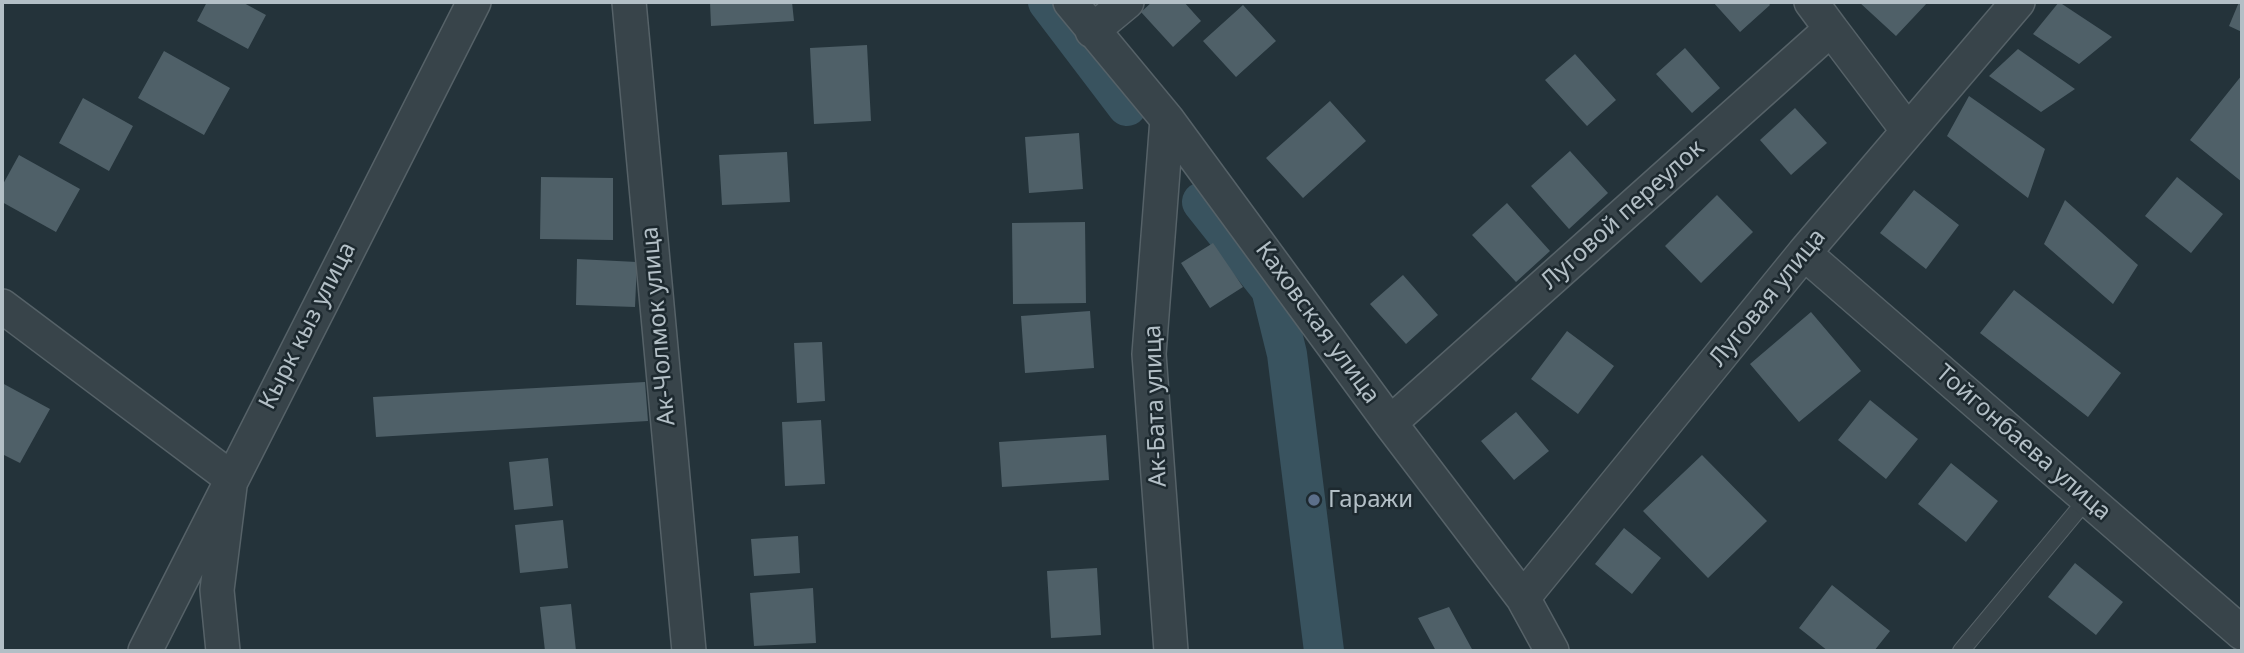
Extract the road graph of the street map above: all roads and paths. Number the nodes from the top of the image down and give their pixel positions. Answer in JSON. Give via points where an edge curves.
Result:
{"nodes":[{"id":1,"x":474,"y":2,"type":"edge"},
{"id":2,"x":629,"y":2,"type":"edge"},
{"id":3,"x":1070,"y":2,"type":"edge"},
{"id":4,"x":1127,"y":2,"type":"edge"},
{"id":5,"x":1811,"y":2,"type":"edge"},
{"id":6,"x":2018,"y":2,"type":"edge"},
{"id":7,"x":1831,"y":29,"type":"junction"},
{"id":8,"x":1092,"y":31,"type":"junction"},
{"id":9,"x":1167,"y":119,"type":"junction"},
{"id":10,"x":1908,"y":131,"type":"junction"},
{"id":11,"x":1804,"y":253,"type":"junction"},
{"id":12,"x":2,"y":306,"type":"edge"},
{"id":13,"x":1390,"y":423,"type":"junction"},
{"id":14,"x":230,"y":478,"type":"junction"},
{"id":15,"x":2087,"y":499,"type":"junction"},
{"id":16,"x":1524,"y":598,"type":"junction"},
{"id":17,"x":2242,"y":633,"type":"edge"},
{"id":18,"x":145,"y":651,"type":"edge"},
{"id":19,"x":223,"y":651,"type":"edge"},
{"id":20,"x":689,"y":651,"type":"edge"},
{"id":21,"x":1171,"y":651,"type":"edge"},
{"id":22,"x":1552,"y":651,"type":"edge"},
{"id":23,"x":1961,"y":651,"type":"edge"}],
"edges":[{"from":1,"to":14,"type":"street","name":"Кырк кыз улица"},
{"from":2,"to":20,"type":"street","name":"Ак-Чолмок улица"},
{"from":3,"to":8,"type":"street","name":"Каховская улица"},
{"from":4,"to":8,"type":"street"},
{"from":5,"to":7,"type":"street"},
{"from":6,"to":10,"type":"street","name":"Луговая улица"},
{"from":7,"to":10,"type":"street"},
{"from":7,"to":13,"type":"street","name":"Луговой переулок"},
{"from":8,"to":9,"type":"street","name":"Каховская улица"},
{"from":9,"to":13,"type":"street","name":"Каховская улица"},
{"from":9,"to":21,"type":"street","name":"Ак-Бата улица","via":[[1149,354]]},
{"from":10,"to":11,"type":"street","name":"Луговая улица"},
{"from":11,"to":15,"type":"street","name":"Тойгонбаева улица"},
{"from":11,"to":16,"type":"street","name":"Луговая улица"},
{"from":12,"to":14,"type":"street"},
{"from":13,"to":16,"type":"street","name":"Каховская улица"},
{"from":14,"to":18,"type":"street","name":"Кырк кыз улица"},
{"from":14,"to":19,"type":"street","via":[[217,590]]},
{"from":15,"to":17,"type":"street","name":"Тойгонбаева улица"},
{"from":15,"to":23,"type":"lane"},
{"from":16,"to":22,"type":"street","name":"Каховская улица"}]}
